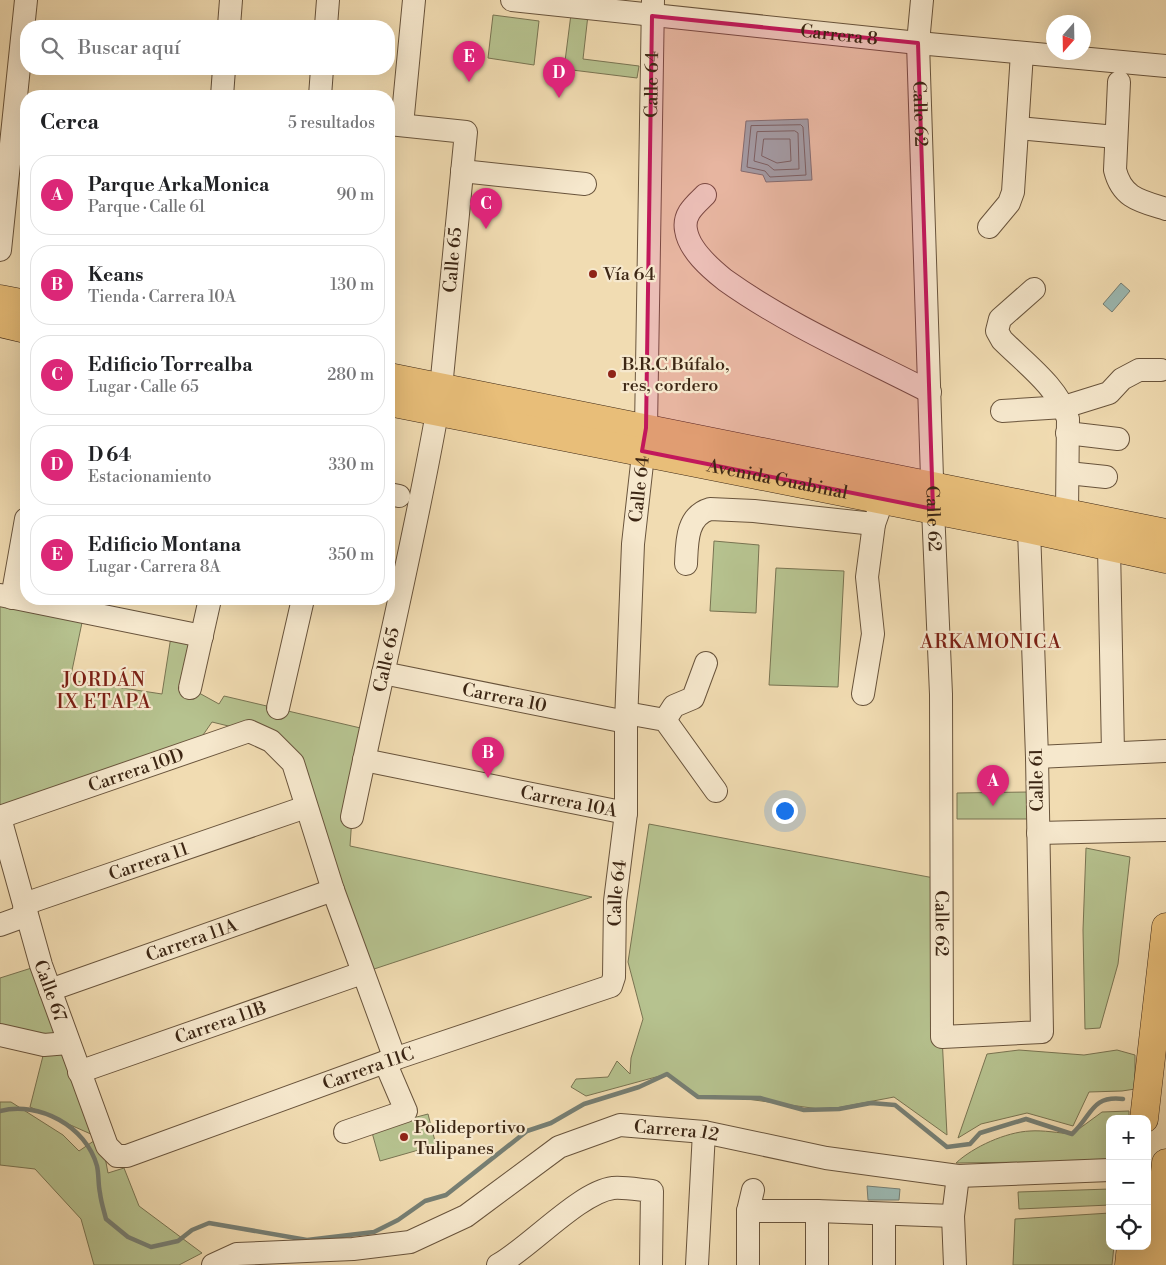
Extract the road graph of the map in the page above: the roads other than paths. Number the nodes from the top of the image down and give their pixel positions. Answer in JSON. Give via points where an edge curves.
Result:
{"nodes":[{"id":1,"x":26,"y":0,"type":"edge"},
{"id":2,"x":232,"y":0,"type":"edge"},
{"id":3,"x":328,"y":0,"type":"edge"},
{"id":4,"x":414,"y":0,"type":"edge"},
{"id":5,"x":512,"y":0,"type":"edge"},
{"id":6,"x":922,"y":0,"type":"edge"},
{"id":7,"x":652,"y":8,"type":"edge"},
{"id":8,"x":24,"y":20,"type":"edge"},
{"id":9,"x":230,"y":20,"type":"edge"},
{"id":10,"x":326,"y":20,"type":"edge"},
{"id":11,"x":918,"y":43,"type":"junction"},
{"id":12,"x":1022,"y":53,"type":"junction"},
{"id":13,"x":20,"y":58,"type":"edge"},
{"id":14,"x":1166,"y":66,"type":"edge"},
{"id":15,"x":224,"y":75,"type":"edge"},
{"id":16,"x":322,"y":75,"type":"edge"},
{"id":17,"x":1119,"y":82,"type":"dead end"},
{"id":18,"x":222,"y":90,"type":"edge"},
{"id":19,"x":320,"y":90,"type":"edge"},
{"id":20,"x":395,"y":124,"type":"edge"},
{"id":21,"x":1018,"y":128,"type":"junction"},
{"id":22,"x":1116,"y":137,"type":"junction"},
{"id":23,"x":462,"y":171,"type":"junction"},
{"id":24,"x":585,"y":184,"type":"dead end"},
{"id":25,"x":705,"y":196,"type":"dead end"},
{"id":26,"x":1166,"y":209,"type":"edge"},
{"id":27,"x":989,"y":227,"type":"dead end"},
{"id":28,"x":0,"y":250,"type":"edge"},
{"id":29,"x":1034,"y":289,"type":"dead end"},
{"id":30,"x":0,"y":299,"type":"edge"},
{"id":31,"x":20,"y":303,"type":"edge"},
{"id":32,"x":0,"y":323,"type":"edge"},
{"id":33,"x":20,"y":328,"type":"edge"},
{"id":34,"x":1162,"y":370,"type":"dead end"},
{"id":35,"x":395,"y":380,"type":"edge"},
{"id":36,"x":930,"y":392,"type":"junction"},
{"id":37,"x":439,"y":400,"type":"junction"},
{"id":38,"x":395,"y":402,"type":"edge"},
{"id":39,"x":1064,"y":407,"type":"junction"},
{"id":40,"x":1002,"y":411,"type":"dead end"},
{"id":41,"x":1067,"y":433,"type":"junction"},
{"id":42,"x":1118,"y":439,"type":"dead end"},
{"id":43,"x":644,"y":440,"type":"junction"},
{"id":44,"x":1068,"y":473,"type":"junction"},
{"id":45,"x":1106,"y":477,"type":"dead end"},
{"id":46,"x":932,"y":498,"type":"junction"},
{"id":47,"x":878,"y":512,"type":"junction"},
{"id":48,"x":1068,"y":512,"type":"junction"},
{"id":49,"x":1028,"y":529,"type":"junction"},
{"id":50,"x":1166,"y":533,"type":"edge"},
{"id":51,"x":20,"y":542,"type":"edge"},
{"id":52,"x":1109,"y":547,"type":"junction"},
{"id":53,"x":1166,"y":559,"type":"edge"},
{"id":54,"x":686,"y":564,"type":"dead end"},
{"id":55,"x":6,"y":596,"type":"edge"},
{"id":56,"x":20,"y":598,"type":"edge"},
{"id":57,"x":84,"y":605,"type":"edge"},
{"id":58,"x":209,"y":605,"type":"edge"},
{"id":59,"x":302,"y":605,"type":"edge"},
{"id":60,"x":110,"y":608,"type":"edge"},
{"id":61,"x":202,"y":636,"type":"junction"},
{"id":62,"x":706,"y":663,"type":"dead end"},
{"id":63,"x":383,"y":673,"type":"junction"},
{"id":64,"x":190,"y":688,"type":"dead end"},
{"id":65,"x":863,"y":694,"type":"dead end"},
{"id":66,"x":278,"y":708,"type":"dead end"},
{"id":67,"x":626,"y":718,"type":"junction"},
{"id":68,"x":665,"y":720,"type":"junction"},
{"id":69,"x":1165,"y":751,"type":"edge"},
{"id":70,"x":1113,"y":753,"type":"junction"},
{"id":71,"x":1037,"y":758,"type":"junction"},
{"id":72,"x":364,"y":760,"type":"junction"},
{"id":73,"x":716,"y":791,"type":"dead end"},
{"id":74,"x":306,"y":807,"type":"junction"},
{"id":75,"x":626,"y":813,"type":"junction"},
{"id":76,"x":352,"y":817,"type":"dead end"},
{"id":77,"x":0,"y":818,"type":"edge"},
{"id":78,"x":1166,"y":830,"type":"edge"},
{"id":79,"x":1038,"y":833,"type":"junction"},
{"id":80,"x":333,"y":890,"type":"junction"},
{"id":81,"x":25,"y":907,"type":"junction"},
{"id":82,"x":0,"y":925,"type":"edge"},
{"id":83,"x":1166,"y":927,"type":"edge"},
{"id":84,"x":362,"y":973,"type":"junction"},
{"id":85,"x":614,"y":977,"type":"joint"},
{"id":86,"x":50,"y":990,"type":"junction"},
{"id":87,"x":1042,"y":1032,"type":"joint"},
{"id":88,"x":0,"y":1035,"type":"edge"},
{"id":89,"x":68,"y":1043,"type":"junction"},
{"id":90,"x":390,"y":1061,"type":"junction"},
{"id":91,"x":80,"y":1072,"type":"junction"},
{"id":92,"x":1144,"y":1115,"type":"edge"},
{"id":93,"x":345,"y":1132,"type":"dead end"},
{"id":94,"x":704,"y":1132,"type":"junction"},
{"id":95,"x":117,"y":1156,"type":"joint"},
{"id":96,"x":1160,"y":1168,"type":"edge"},
{"id":97,"x":1106,"y":1170,"type":"edge"},
{"id":98,"x":958,"y":1176,"type":"junction"},
{"id":99,"x":753,"y":1190,"type":"dead end"},
{"id":100,"x":748,"y":1211,"type":"junction"},
{"id":101,"x":817,"y":1211,"type":"junction"},
{"id":102,"x":884,"y":1215,"type":"junction"},
{"id":103,"x":954,"y":1216,"type":"junction"},
{"id":104,"x":1131,"y":1250,"type":"edge"},
{"id":105,"x":213,"y":1265,"type":"edge"},
{"id":106,"x":498,"y":1265,"type":"edge"},
{"id":107,"x":651,"y":1265,"type":"edge"},
{"id":108,"x":697,"y":1265,"type":"edge"},
{"id":109,"x":748,"y":1265,"type":"edge"},
{"id":110,"x":817,"y":1265,"type":"edge"},
{"id":111,"x":884,"y":1265,"type":"edge"},
{"id":112,"x":955,"y":1265,"type":"edge"},
{"id":113,"x":1129,"y":1265,"type":"edge"},
{"id":114,"x":1155,"y":1265,"type":"edge"}],
"edges":[{"from":1,"to":8,"type":"street"},
{"from":2,"to":9,"type":"street"},
{"from":3,"to":10,"type":"street"},
{"from":4,"to":20,"type":"street"},
{"from":5,"to":7,"type":"street","name":"Carrera 8"},
{"from":6,"to":11,"type":"street","name":"Calle 62"},
{"from":7,"to":11,"type":"street","name":"Carrera 8"},
{"from":7,"to":43,"type":"street","name":"Calle 64"},
{"from":11,"to":12,"type":"street","name":"Carrera 8"},
{"from":11,"to":36,"type":"street","name":"Calle 62"},
{"from":12,"to":14,"type":"street","name":"Carrera 8"},
{"from":12,"to":21,"type":"street"},
{"from":13,"to":28,"type":"street"},
{"from":15,"to":18,"type":"street"},
{"from":16,"to":19,"type":"street"},
{"from":17,"to":22,"type":"street"},
{"from":20,"to":23,"type":"street","name":"Calle 65","via":[[466,132]]},
{"from":21,"to":22,"type":"street"},
{"from":21,"to":27,"type":"street","via":[[1013,192],[1009,203]]},
{"from":22,"to":26,"type":"street","via":[[1118,182],[1126,193],[1139,201]]},
{"from":23,"to":24,"type":"street"},
{"from":23,"to":37,"type":"street","name":"Calle 65"},
{"from":25,"to":36,"type":"street","via":[[689,210],[685,229],[695,251],[724,279],[778,313]]},
{"from":29,"to":39,"type":"street","via":[[1000,319],[997,331],[1002,340],[1054,391]]},
{"from":30,"to":31,"type":"main road"},
{"from":32,"to":33,"type":"main road"},
{"from":34,"to":39,"type":"street","via":[[1139,370],[1122,379],[1109,393]]},
{"from":35,"to":37,"type":"main road","name":"Avenida Guabinal"},
{"from":36,"to":46,"type":"street","name":"Calle 62"},
{"from":37,"to":38,"type":"main road","name":"Avenida Guabinal"},
{"from":37,"to":43,"type":"main road","name":"Avenida Guabinal"},
{"from":37,"to":63,"type":"street","name":"Calle 65","via":[[406,578]]},
{"from":39,"to":40,"type":"street"},
{"from":39,"to":41,"type":"street","via":[[1068,419]]},
{"from":41,"to":42,"type":"street"},
{"from":41,"to":44,"type":"street"},
{"from":43,"to":46,"type":"main road","name":"Avenida Guabinal"},
{"from":43,"to":47,"type":"main road","name":"Avenida Guabinal"},
{"from":43,"to":67,"type":"street","name":"Calle 64","via":[[633,544]]},
{"from":44,"to":45,"type":"street"},
{"from":44,"to":48,"type":"street"},
{"from":46,"to":47,"type":"main road","name":"Avenida Guabinal"},
{"from":46,"to":48,"type":"main road","name":"Avenida Guabinal"},
{"from":46,"to":49,"type":"main road","name":"Avenida Guabinal"},
{"from":46,"to":87,"type":"street","name":"Calle 62","via":[[941,694],[942,1037]]},
{"from":47,"to":54,"type":"street","via":[[704,511],[688,533]]},
{"from":47,"to":65,"type":"street","via":[[867,577],[873,634]]},
{"from":48,"to":50,"type":"main road","name":"Avenida Guabinal"},
{"from":49,"to":52,"type":"main road","name":"Avenida Guabinal"},
{"from":49,"to":71,"type":"street","name":"Calle 61"},
{"from":51,"to":55,"type":"street"},
{"from":52,"to":53,"type":"main road","name":"Avenida Guabinal"},
{"from":52,"to":70,"type":"street"},
{"from":55,"to":56,"type":"street"},
{"from":57,"to":60,"type":"street"},
{"from":58,"to":61,"type":"street"},
{"from":59,"to":66,"type":"street"},
{"from":60,"to":61,"type":"street"},
{"from":61,"to":64,"type":"street"},
{"from":62,"to":68,"type":"street","via":[[693,698],[674,706]]},
{"from":63,"to":67,"type":"street","name":"Carrera 10"},
{"from":63,"to":72,"type":"street","name":"Calle 65"},
{"from":67,"to":68,"type":"street","name":"Carrera 10"},
{"from":67,"to":75,"type":"street","name":"Calle 64"},
{"from":68,"to":73,"type":"street"},
{"from":69,"to":70,"type":"street"},
{"from":70,"to":71,"type":"street"},
{"from":71,"to":79,"type":"street","name":"Calle 61"},
{"from":72,"to":75,"type":"street","name":"Carrera 10A"},
{"from":72,"to":76,"type":"street","name":"Calle 65"},
{"from":74,"to":77,"type":"street","name":"Carrera 10D","via":[[292,763],[271,741],[248,731]]},
{"from":74,"to":80,"type":"street"},
{"from":74,"to":81,"type":"street","name":"Carrera 11","via":[[33,901]]},
{"from":75,"to":85,"type":"street","name":"Calle 64","via":[[615,901]]},
{"from":77,"to":81,"type":"street","name":"Calle 67"},
{"from":78,"to":79,"type":"street"},
{"from":79,"to":87,"type":"street","name":"Calle 61"},
{"from":80,"to":84,"type":"street"},
{"from":80,"to":86,"type":"street","name":"Carrera 11A"},
{"from":81,"to":82,"type":"street","name":"Carrera 11","via":[[22,917]]},
{"from":81,"to":86,"type":"street","name":"Calle 67"},
{"from":83,"to":92,"type":"main road"},
{"from":84,"to":90,"type":"street"},
{"from":84,"to":91,"type":"street","name":"Carrera 11B"},
{"from":85,"to":90,"type":"street","name":"Carrera 11C","via":[[611,986]]},
{"from":86,"to":89,"type":"street","name":"Calle 67"},
{"from":88,"to":89,"type":"street","via":[[44,1045]]},
{"from":89,"to":91,"type":"street","name":"Calle 67"},
{"from":90,"to":93,"type":"street","via":[[406,1111]]},
{"from":90,"to":95,"type":"street","name":"Carrera 11C","via":[[127,1156]]},
{"from":91,"to":95,"type":"street","name":"Calle 67","via":[[107,1146]]},
{"from":94,"to":98,"type":"street","name":"Carrera 12","via":[[826,1158]]},
{"from":94,"to":105,"type":"street","name":"Carrera 12","via":[[620,1125],[559,1147],[466,1216],[410,1242],[353,1249],[237,1254]]},
{"from":94,"to":108,"type":"street"},
{"from":96,"to":114,"type":"main road"},
{"from":97,"to":98,"type":"street","name":"Carrera 12"},
{"from":98,"to":103,"type":"street"},
{"from":99,"to":100,"type":"street"},
{"from":100,"to":101,"type":"street"},
{"from":100,"to":109,"type":"street"},
{"from":101,"to":102,"type":"street"},
{"from":101,"to":110,"type":"street"},
{"from":102,"to":103,"type":"street"},
{"from":102,"to":111,"type":"street"},
{"from":103,"to":112,"type":"street"},
{"from":104,"to":113,"type":"main road"},
{"from":106,"to":107,"type":"street","via":[[571,1210],[596,1194],[613,1188],[652,1191]]}]}
